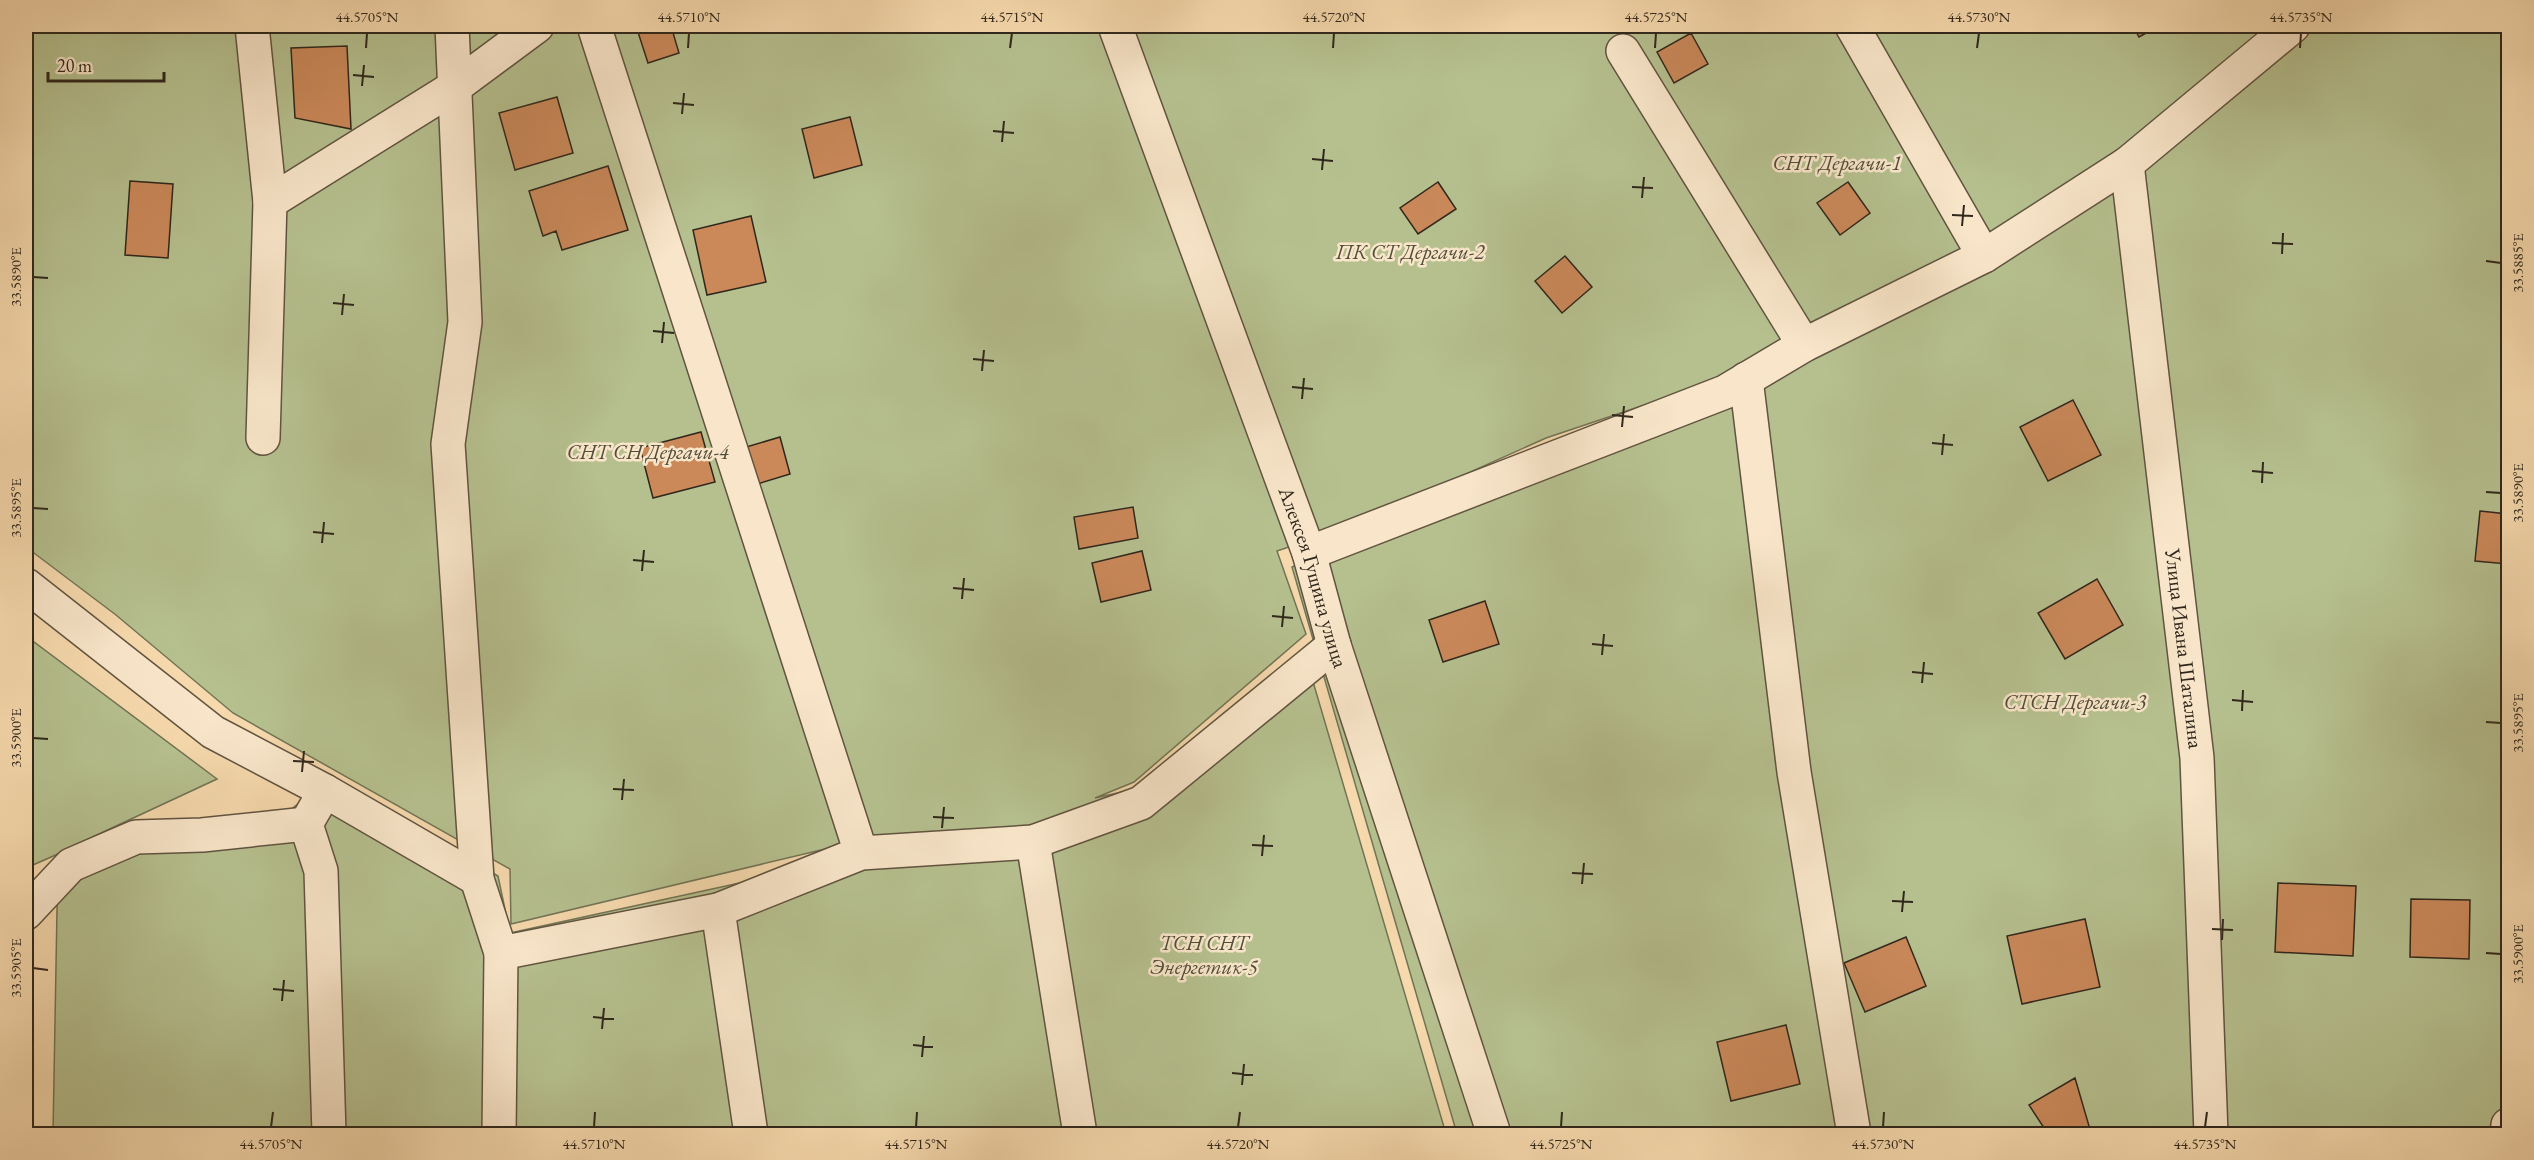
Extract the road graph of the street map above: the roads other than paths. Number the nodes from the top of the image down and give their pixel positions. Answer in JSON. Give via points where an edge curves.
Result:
{"nodes":[{"id":1,"x":252,"y":26,"type":"edge"},
{"id":2,"x":453,"y":26,"type":"edge"},
{"id":3,"x":537,"y":26,"type":"edge"},
{"id":4,"x":594,"y":26,"type":"edge"},
{"id":5,"x":1115,"y":26,"type":"edge"},
{"id":6,"x":1852,"y":26,"type":"edge"},
{"id":7,"x":2293,"y":26,"type":"edge"},
{"id":8,"x":1623,"y":51,"type":"dead end"},
{"id":9,"x":456,"y":86,"type":"junction"},
{"id":10,"x":2127,"y":164,"type":"junction"},
{"id":11,"x":270,"y":202,"type":"junction"},
{"id":12,"x":1984,"y":256,"type":"junction"},
{"id":13,"x":1804,"y":345,"type":"junction"},
{"id":14,"x":1746,"y":379,"type":"junction"},
{"id":15,"x":263,"y":438,"type":"dead end"},
{"id":16,"x":1309,"y":553,"type":"junction"},
{"id":17,"x":26,"y":585,"type":"edge"},
{"id":18,"x":1334,"y":645,"type":"junction"},
{"id":19,"x":325,"y":791,"type":"junction"},
{"id":20,"x":306,"y":824,"type":"junction"},
{"id":21,"x":1033,"y":842,"type":"junction"},
{"id":22,"x":861,"y":853,"type":"junction"},
{"id":23,"x":477,"y":879,"type":"junction"},
{"id":24,"x":718,"y":910,"type":"junction"},
{"id":25,"x":26,"y":913,"type":"edge"},
{"id":26,"x":501,"y":953,"type":"junction"},
{"id":27,"x":2508,"y":1125,"type":"edge"},
{"id":28,"x":329,"y":1134,"type":"edge"},
{"id":29,"x":499,"y":1134,"type":"edge"},
{"id":30,"x":751,"y":1134,"type":"edge"},
{"id":31,"x":1080,"y":1134,"type":"edge"},
{"id":32,"x":1494,"y":1134,"type":"edge"},
{"id":33,"x":1854,"y":1134,"type":"edge"},
{"id":34,"x":2211,"y":1134,"type":"edge"},
{"id":35,"x":2507,"y":1134,"type":"edge"}],
"edges":[{"from":1,"to":11,"type":"street"},
{"from":2,"to":9,"type":"street"},
{"from":3,"to":9,"type":"street"},
{"from":4,"to":22,"type":"street"},
{"from":5,"to":16,"type":"street","name":"Алексея Гущина улица"},
{"from":6,"to":12,"type":"street"},
{"from":7,"to":10,"type":"street"},
{"from":8,"to":13,"type":"street"},
{"from":9,"to":11,"type":"street"},
{"from":9,"to":23,"type":"street","via":[[465,322],[448,444]]},
{"from":10,"to":12,"type":"street"},
{"from":10,"to":34,"type":"street","name":"Улица Ивана Шаталина","via":[[2197,758]]},
{"from":11,"to":15,"type":"street"},
{"from":12,"to":13,"type":"street"},
{"from":13,"to":14,"type":"street"},
{"from":14,"to":16,"type":"street","via":[[1725,392]]},
{"from":14,"to":33,"type":"street","via":[[1794,772]]},
{"from":16,"to":18,"type":"street","name":"Алексея Гущина улица"},
{"from":17,"to":19,"type":"street","via":[[213,732]]},
{"from":18,"to":21,"type":"street","via":[[1141,803]]},
{"from":18,"to":32,"type":"street","name":"Алексея Гущина улица"},
{"from":19,"to":20,"type":"street"},
{"from":19,"to":23,"type":"street"},
{"from":20,"to":25,"type":"street","via":[[202,835],[136,837],[71,865]]},
{"from":20,"to":28,"type":"street","via":[[321,871]]},
{"from":21,"to":22,"type":"street"},
{"from":21,"to":31,"type":"street"},
{"from":22,"to":24,"type":"street"},
{"from":23,"to":26,"type":"street"},
{"from":24,"to":26,"type":"street"},
{"from":24,"to":30,"type":"street"},
{"from":26,"to":29,"type":"street"},
{"from":27,"to":35,"type":"street"}]}
